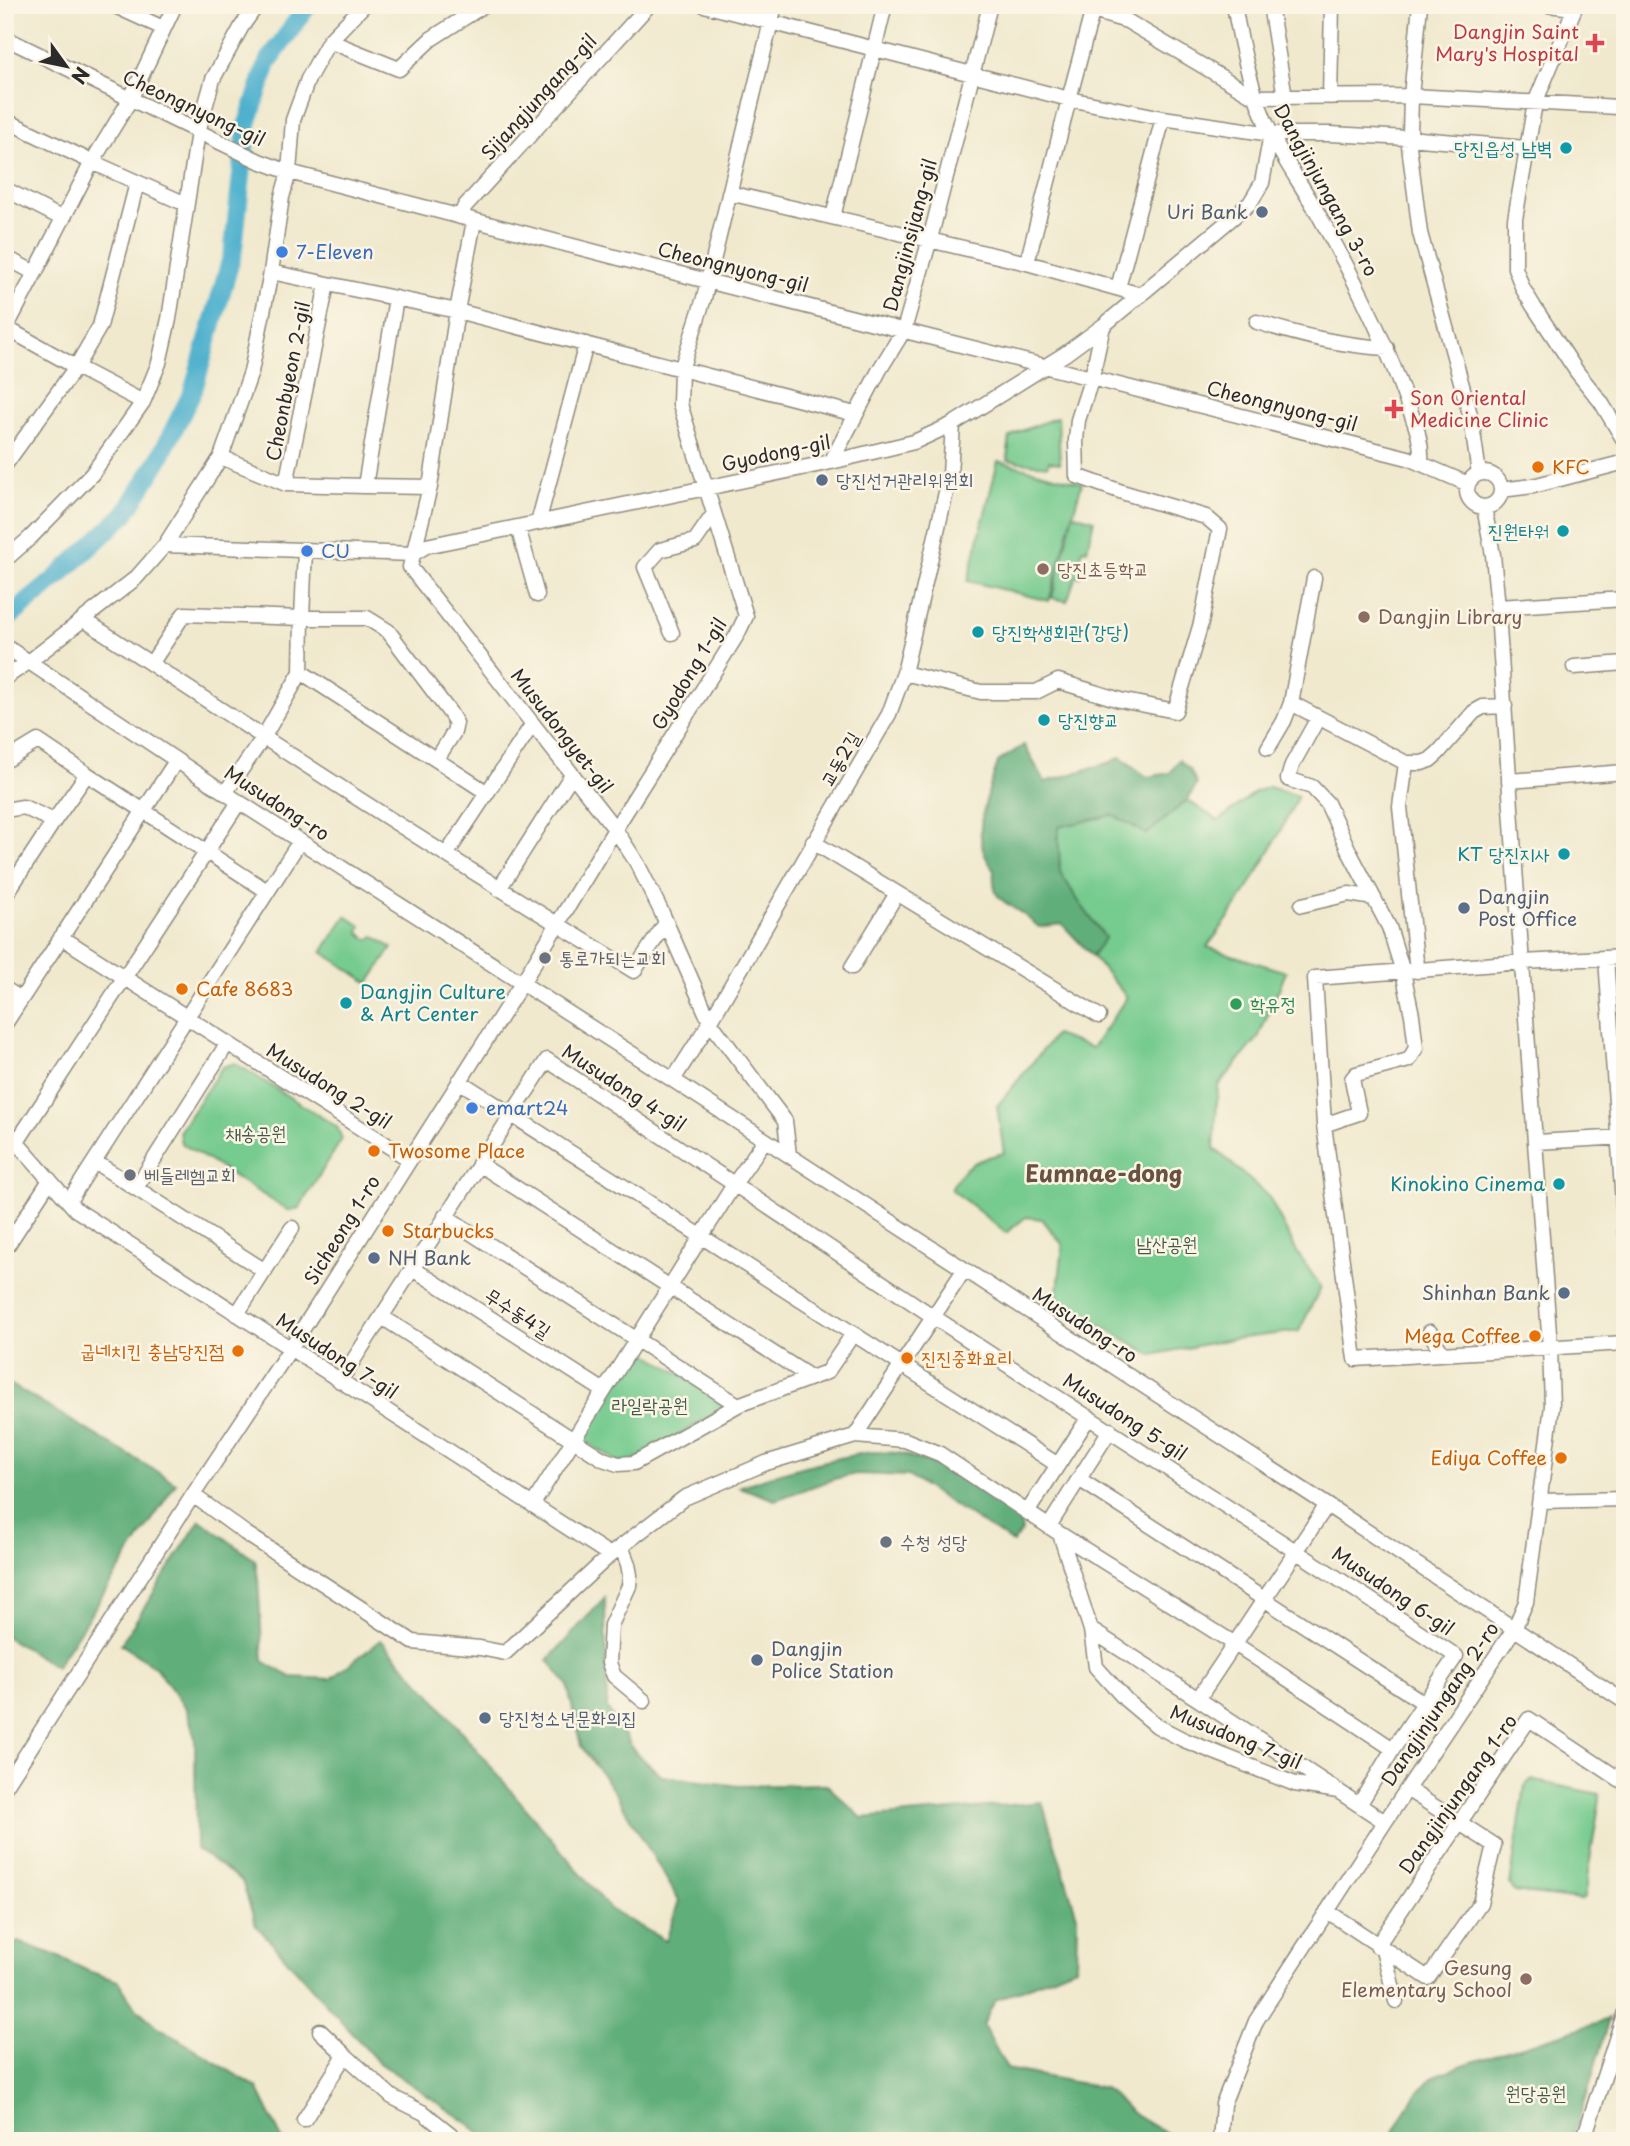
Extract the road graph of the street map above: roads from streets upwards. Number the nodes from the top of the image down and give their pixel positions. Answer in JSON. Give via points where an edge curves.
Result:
{"nodes":[{"id":1,"x":113,"y":5,"type":"edge"},
{"id":2,"x":175,"y":5,"type":"edge"},
{"id":3,"x":257,"y":5,"type":"edge"},
{"id":4,"x":364,"y":5,"type":"edge"},
{"id":5,"x":484,"y":5,"type":"edge"},
{"id":6,"x":649,"y":5,"type":"edge"},
{"id":7,"x":704,"y":5,"type":"edge"},
{"id":8,"x":775,"y":5,"type":"edge"},
{"id":9,"x":885,"y":5,"type":"edge"},
{"id":10,"x":990,"y":5,"type":"edge"},
{"id":11,"x":1234,"y":5,"type":"edge"},
{"id":12,"x":1270,"y":5,"type":"edge"},
{"id":13,"x":1332,"y":5,"type":"edge"},
{"id":14,"x":1420,"y":5,"type":"edge"},
{"id":15,"x":1548,"y":5,"type":"edge"},
{"id":16,"x":1575,"y":7,"type":"edge"},
{"id":17,"x":1094,"y":8,"type":"edge"},
{"id":18,"x":770,"y":23,"type":"junction"},
{"id":19,"x":163,"y":29,"type":"junction"},
{"id":20,"x":5,"y":38,"type":"edge"},
{"id":21,"x":329,"y":41,"type":"junction"},
{"id":22,"x":874,"y":50,"type":"junction"},
{"id":23,"x":972,"y":75,"type":"junction"},
{"id":24,"x":1411,"y":96,"type":"junction"},
{"id":25,"x":1255,"y":97,"type":"junction"},
{"id":26,"x":1284,"y":97,"type":"junction"},
{"id":27,"x":1330,"y":97,"type":"junction"},
{"id":28,"x":1069,"y":99,"type":"junction"},
{"id":29,"x":130,"y":100,"type":"junction"},
{"id":30,"x":1535,"y":103,"type":"junction"},
{"id":31,"x":1625,"y":110,"type":"edge"},
{"id":32,"x":1163,"y":118,"type":"junction"},
{"id":33,"x":5,"y":120,"type":"edge"},
{"id":34,"x":198,"y":132,"type":"junction"},
{"id":35,"x":1271,"y":134,"type":"junction"},
{"id":36,"x":1408,"y":138,"type":"junction"},
{"id":37,"x":1526,"y":148,"type":"junction"},
{"id":38,"x":92,"y":162,"type":"junction"},
{"id":39,"x":289,"y":172,"type":"junction"},
{"id":40,"x":137,"y":183,"type":"junction"},
{"id":41,"x":5,"y":189,"type":"edge"},
{"id":42,"x":729,"y":193,"type":"junction"},
{"id":43,"x":179,"y":201,"type":"dead end"},
{"id":44,"x":833,"y":217,"type":"junction"},
{"id":45,"x":63,"y":219,"type":"junction"},
{"id":46,"x":467,"y":219,"type":"junction"},
{"id":47,"x":930,"y":239,"type":"junction"},
{"id":48,"x":5,"y":257,"type":"edge"},
{"id":49,"x":1027,"y":263,"type":"junction"},
{"id":50,"x":271,"y":272,"type":"junction"},
{"id":51,"x":35,"y":273,"type":"junction"},
{"id":52,"x":707,"y":281,"type":"junction"},
{"id":53,"x":327,"y":284,"type":"junction"},
{"id":54,"x":1118,"y":288,"type":"junction"},
{"id":55,"x":1141,"y":295,"type":"junction"},
{"id":56,"x":396,"y":298,"type":"junction"},
{"id":57,"x":457,"y":311,"type":"junction"},
{"id":58,"x":1257,"y":322,"type":"dead end"},
{"id":59,"x":1103,"y":327,"type":"junction"},
{"id":60,"x":5,"y":328,"type":"edge"},
{"id":61,"x":904,"y":330,"type":"junction"},
{"id":62,"x":586,"y":344,"type":"junction"},
{"id":63,"x":1387,"y":348,"type":"junction"},
{"id":64,"x":76,"y":367,"type":"junction"},
{"id":65,"x":1045,"y":367,"type":"junction"},
{"id":66,"x":681,"y":370,"type":"junction"},
{"id":67,"x":1092,"y":377,"type":"junction"},
{"id":68,"x":143,"y":402,"type":"junction"},
{"id":69,"x":855,"y":414,"type":"junction"},
{"id":70,"x":953,"y":424,"type":"junction"},
{"id":71,"x":1625,"y":442,"type":"edge"},
{"id":72,"x":221,"y":457,"type":"junction"},
{"id":73,"x":831,"y":462,"type":"junction"},
{"id":74,"x":1421,"y":463,"type":"junction"},
{"id":75,"x":1625,"y":463,"type":"edge"},
{"id":76,"x":5,"y":465,"type":"edge"},
{"id":77,"x":1474,"y":479,"type":"junction"},
{"id":78,"x":286,"y":484,"type":"junction"},
{"id":79,"x":365,"y":486,"type":"junction"},
{"id":80,"x":429,"y":487,"type":"junction"},
{"id":81,"x":707,"y":488,"type":"junction"},
{"id":82,"x":1501,"y":490,"type":"junction"},
{"id":83,"x":1484,"y":507,"type":"junction"},
{"id":84,"x":713,"y":515,"type":"junction"},
{"id":85,"x":538,"y":523,"type":"junction"},
{"id":86,"x":518,"y":527,"type":"junction"},
{"id":87,"x":165,"y":545,"type":"junction"},
{"id":88,"x":305,"y":550,"type":"junction"},
{"id":89,"x":413,"y":554,"type":"junction"},
{"id":90,"x":5,"y":559,"type":"edge"},
{"id":91,"x":1314,"y":578,"type":"dead end"},
{"id":92,"x":537,"y":594,"type":"dead end"},
{"id":93,"x":1625,"y":599,"type":"edge"},
{"id":94,"x":1497,"y":607,"type":"junction"},
{"id":95,"x":302,"y":618,"type":"junction"},
{"id":96,"x":83,"y":619,"type":"junction"},
{"id":97,"x":672,"y":633,"type":"dead end"},
{"id":98,"x":9,"y":649,"type":"edge"},
{"id":99,"x":30,"y":662,"type":"junction"},
{"id":100,"x":1625,"y":663,"type":"edge"},
{"id":101,"x":151,"y":664,"type":"junction"},
{"id":102,"x":1574,"y":667,"type":"dead end"},
{"id":103,"x":301,"y":672,"type":"junction"},
{"id":104,"x":904,"y":673,"type":"junction"},
{"id":105,"x":5,"y":678,"type":"edge"},
{"id":106,"x":1291,"y":703,"type":"junction"},
{"id":107,"x":1505,"y":706,"type":"junction"},
{"id":108,"x":1318,"y":718,"type":"junction"},
{"id":109,"x":532,"y":724,"type":"junction"},
{"id":110,"x":263,"y":738,"type":"junction"},
{"id":111,"x":1268,"y":748,"type":"dead end"},
{"id":112,"x":437,"y":759,"type":"junction"},
{"id":113,"x":5,"y":761,"type":"edge"},
{"id":114,"x":176,"y":761,"type":"junction"},
{"id":115,"x":1406,"y":763,"type":"junction"},
{"id":116,"x":1625,"y":772,"type":"edge"},
{"id":117,"x":87,"y":774,"type":"junction"},
{"id":118,"x":572,"y":776,"type":"junction"},
{"id":119,"x":1509,"y":781,"type":"junction"},
{"id":120,"x":486,"y":792,"type":"junction"},
{"id":121,"x":225,"y":793,"type":"junction"},
{"id":122,"x":239,"y":802,"type":"junction"},
{"id":123,"x":5,"y":810,"type":"edge"},
{"id":124,"x":143,"y":810,"type":"junction"},
{"id":125,"x":54,"y":821,"type":"junction"},
{"id":126,"x":615,"y":830,"type":"junction"},
{"id":127,"x":300,"y":841,"type":"junction"},
{"id":128,"x":813,"y":842,"type":"junction"},
{"id":129,"x":206,"y":851,"type":"junction"},
{"id":130,"x":446,"y":855,"type":"junction"},
{"id":131,"x":499,"y":889,"type":"junction"},
{"id":132,"x":267,"y":891,"type":"junction"},
{"id":133,"x":896,"y":895,"type":"junction"},
{"id":134,"x":5,"y":896,"type":"edge"},
{"id":135,"x":1374,"y":898,"type":"junction"},
{"id":136,"x":1302,"y":905,"type":"dead end"},
{"id":137,"x":666,"y":923,"type":"junction"},
{"id":138,"x":557,"y":924,"type":"junction"},
{"id":139,"x":61,"y":937,"type":"junction"},
{"id":140,"x":1625,"y":957,"type":"edge"},
{"id":141,"x":1606,"y":958,"type":"junction"},
{"id":142,"x":1522,"y":962,"type":"junction"},
{"id":143,"x":852,"y":967,"type":"dead end"},
{"id":144,"x":1410,"y":972,"type":"junction"},
{"id":145,"x":124,"y":977,"type":"junction"},
{"id":146,"x":522,"y":983,"type":"junction"},
{"id":147,"x":5,"y":989,"type":"edge"},
{"id":148,"x":21,"y":999,"type":"junction"},
{"id":149,"x":1099,"y":1016,"type":"dead end"},
{"id":150,"x":185,"y":1018,"type":"junction"},
{"id":151,"x":710,"y":1022,"type":"junction"},
{"id":152,"x":5,"y":1024,"type":"edge"},
{"id":153,"x":227,"y":1044,"type":"junction"},
{"id":154,"x":673,"y":1080,"type":"junction"},
{"id":155,"x":459,"y":1081,"type":"junction"},
{"id":156,"x":511,"y":1114,"type":"junction"},
{"id":157,"x":1324,"y":1125,"type":"junction"},
{"id":158,"x":5,"y":1129,"type":"edge"},
{"id":159,"x":1621,"y":1137,"type":"edge"},
{"id":160,"x":765,"y":1140,"type":"junction"},
{"id":161,"x":17,"y":1142,"type":"junction"},
{"id":162,"x":1536,"y":1142,"type":"junction"},
{"id":163,"x":789,"y":1155,"type":"junction"},
{"id":164,"x":409,"y":1159,"type":"junction"},
{"id":165,"x":95,"y":1162,"type":"junction"},
{"id":166,"x":479,"y":1164,"type":"junction"},
{"id":167,"x":50,"y":1180,"type":"junction"},
{"id":168,"x":735,"y":1183,"type":"junction"},
{"id":169,"x":136,"y":1188,"type":"junction"},
{"id":170,"x":69,"y":1201,"type":"junction"},
{"id":171,"x":445,"y":1216,"type":"junction"},
{"id":172,"x":292,"y":1228,"type":"dead end"},
{"id":173,"x":1625,"y":1232,"type":"edge"},
{"id":174,"x":702,"y":1235,"type":"junction"},
{"id":175,"x":5,"y":1249,"type":"edge"},
{"id":176,"x":412,"y":1268,"type":"junction"},
{"id":177,"x":964,"y":1270,"type":"junction"},
{"id":178,"x":265,"y":1271,"type":"junction"},
{"id":179,"x":670,"y":1287,"type":"junction"},
{"id":180,"x":237,"y":1314,"type":"junction"},
{"id":181,"x":933,"y":1316,"type":"junction"},
{"id":182,"x":382,"y":1317,"type":"junction"},
{"id":183,"x":1430,"y":1332,"type":"dead end"},
{"id":184,"x":853,"y":1334,"type":"junction"},
{"id":185,"x":636,"y":1339,"type":"junction"},
{"id":186,"x":1625,"y":1343,"type":"edge"},
{"id":187,"x":1550,"y":1347,"type":"junction"},
{"id":188,"x":290,"y":1349,"type":"junction"},
{"id":189,"x":1441,"y":1352,"type":"junction"},
{"id":190,"x":901,"y":1365,"type":"junction"},
{"id":191,"x":810,"y":1377,"type":"junction"},
{"id":192,"x":340,"y":1381,"type":"junction"},
{"id":193,"x":604,"y":1391,"type":"junction"},
{"id":194,"x":737,"y":1405,"type":"junction"},
{"id":195,"x":1089,"y":1417,"type":"junction"},
{"id":196,"x":1110,"y":1430,"type":"junction"},
{"id":197,"x":855,"y":1436,"type":"junction"},
{"id":198,"x":574,"y":1440,"type":"junction"},
{"id":199,"x":1058,"y":1465,"type":"junction"},
{"id":200,"x":1079,"y":1479,"type":"junction"},
{"id":201,"x":193,"y":1495,"type":"junction"},
{"id":202,"x":1625,"y":1499,"type":"edge"},
{"id":203,"x":1540,"y":1501,"type":"junction"},
{"id":204,"x":533,"y":1504,"type":"junction"},
{"id":205,"x":1327,"y":1506,"type":"junction"},
{"id":206,"x":1028,"y":1511,"type":"junction"},
{"id":207,"x":1055,"y":1530,"type":"junction"},
{"id":208,"x":1297,"y":1550,"type":"junction"},
{"id":209,"x":616,"y":1551,"type":"junction"},
{"id":210,"x":1265,"y":1598,"type":"junction"},
{"id":211,"x":1514,"y":1629,"type":"junction"},
{"id":212,"x":1091,"y":1630,"type":"junction"},
{"id":213,"x":1235,"y":1644,"type":"junction"},
{"id":214,"x":1198,"y":1699,"type":"junction"},
{"id":215,"x":644,"y":1701,"type":"dead end"},
{"id":216,"x":1625,"y":1702,"type":"edge"},
{"id":217,"x":1424,"y":1703,"type":"junction"},
{"id":218,"x":1393,"y":1749,"type":"junction"},
{"id":219,"x":1625,"y":1783,"type":"edge"},
{"id":220,"x":5,"y":1787,"type":"edge"},
{"id":221,"x":1407,"y":1789,"type":"junction"},
{"id":222,"x":1338,"y":1791,"type":"junction"},
{"id":223,"x":1359,"y":1805,"type":"junction"},
{"id":224,"x":1385,"y":1822,"type":"junction"},
{"id":225,"x":1459,"y":1823,"type":"junction"},
{"id":226,"x":1327,"y":1911,"type":"junction"},
{"id":227,"x":1380,"y":1948,"type":"junction"},
{"id":228,"x":1396,"y":2001,"type":"dead end"},
{"id":229,"x":1625,"y":2012,"type":"edge"},
{"id":230,"x":320,"y":2031,"type":"dead end"},
{"id":231,"x":345,"y":2055,"type":"junction"},
{"id":232,"x":304,"y":2120,"type":"dead end"},
{"id":233,"x":459,"y":2141,"type":"edge"},
{"id":234,"x":1220,"y":2141,"type":"edge"},
{"id":235,"x":1583,"y":2141,"type":"edge"}],
"edges":[{"from":1,"to":19,"type":"street"},
{"from":2,"to":19,"type":"street"},
{"from":3,"to":34,"type":"street","via":[[213,79]]},
{"from":4,"to":21,"type":"street"},
{"from":5,"to":21,"type":"street","via":[[431,39],[399,69]]},
{"from":6,"to":46,"type":"street","name":"Sijangjungang-gil","via":[[465,206]]},
{"from":7,"to":18,"type":"street"},
{"from":8,"to":18,"type":"street","name":"Gyodong 1-gil"},
{"from":9,"to":22,"type":"street"},
{"from":10,"to":23,"type":"street","name":"Dangjinsijang-gil"},
{"from":11,"to":25,"type":"street","name":"Dangjinjungang 3-ro"},
{"from":12,"to":26,"type":"street","name":"Dangjinjungang 3-ro"},
{"from":13,"to":27,"type":"street"},
{"from":14,"to":24,"type":"street"},
{"from":15,"to":16,"type":"street"},
{"from":16,"to":30,"type":"street"},
{"from":17,"to":25,"type":"street","via":[[1127,22]]},
{"from":17,"to":28,"type":"street"},
{"from":18,"to":22,"type":"street"},
{"from":18,"to":42,"type":"street","name":"Gyodong 1-gil"},
{"from":19,"to":29,"type":"street"},
{"from":20,"to":29,"type":"street","name":"Cheongnyong-gil"},
{"from":21,"to":39,"type":"street","via":[[293,120]]},
{"from":22,"to":23,"type":"street"},
{"from":22,"to":44,"type":"street"},
{"from":23,"to":28,"type":"street"},
{"from":23,"to":47,"type":"street","name":"Dangjinsijang-gil"},
{"from":24,"to":27,"type":"street"},
{"from":24,"to":30,"type":"street"},
{"from":24,"to":36,"type":"street"},
{"from":25,"to":26,"type":"street"},
{"from":25,"to":35,"type":"street","name":"Dangjinjungang 3-ro"},
{"from":26,"to":27,"type":"street"},
{"from":28,"to":32,"type":"street"},
{"from":28,"to":49,"type":"street"},
{"from":29,"to":34,"type":"street","name":"Cheongnyong-gil"},
{"from":29,"to":38,"type":"street"},
{"from":30,"to":31,"type":"street"},
{"from":30,"to":37,"type":"street"},
{"from":32,"to":35,"type":"street"},
{"from":32,"to":54,"type":"street"},
{"from":33,"to":38,"type":"street"},
{"from":34,"to":39,"type":"street","name":"Cheongnyong-gil"},
{"from":34,"to":68,"type":"street","via":[[169,319],[159,363]]},
{"from":35,"to":36,"type":"street"},
{"from":35,"to":55,"type":"street","name":"Gyodong-gil","via":[[1262,183],[1250,204]]},
{"from":35,"to":63,"type":"street","name":"Dangjinjungang 3-ro","via":[[1316,209]]},
{"from":36,"to":37,"type":"street"},
{"from":36,"to":77,"type":"street","via":[[1420,233],[1471,418]]},
{"from":37,"to":71,"type":"street","via":[[1515,219],[1515,268],[1534,307]]},
{"from":38,"to":40,"type":"street"},
{"from":38,"to":45,"type":"street"},
{"from":39,"to":46,"type":"street","name":"Cheongnyong-gil"},
{"from":39,"to":50,"type":"street","name":"Cheonbyeon 2-gil"},
{"from":40,"to":43,"type":"street"},
{"from":40,"to":64,"type":"street","via":[[100,326]]},
{"from":41,"to":45,"type":"street"},
{"from":42,"to":44,"type":"street"},
{"from":42,"to":52,"type":"street","name":"Gyodong 1-gil"},
{"from":44,"to":47,"type":"street"},
{"from":45,"to":51,"type":"street"},
{"from":46,"to":52,"type":"street","name":"Cheongnyong-gil"},
{"from":46,"to":57,"type":"street"},
{"from":47,"to":49,"type":"street"},
{"from":47,"to":61,"type":"street","name":"Dangjinsijang-gil"},
{"from":48,"to":51,"type":"street"},
{"from":49,"to":54,"type":"street"},
{"from":50,"to":53,"type":"street","name":"Cheonbyeon 2-gil"},
{"from":50,"to":72,"type":"street","name":"Cheonbyeon 2-gil","via":[[251,372]]},
{"from":51,"to":60,"type":"street"},
{"from":52,"to":61,"type":"street","name":"Cheongnyong-gil"},
{"from":52,"to":66,"type":"street","name":"Gyodong 1-gil"},
{"from":53,"to":56,"type":"street","name":"Cheonbyeon 2-gil"},
{"from":53,"to":78,"type":"street","name":"Cheonbyeon 2-gil"},
{"from":54,"to":55,"type":"street"},
{"from":55,"to":59,"type":"street","name":"Gyodong-gil"},
{"from":56,"to":57,"type":"street","name":"Cheonbyeon 2-gil"},
{"from":56,"to":79,"type":"street"},
{"from":57,"to":62,"type":"street"},
{"from":57,"to":80,"type":"street"},
{"from":58,"to":63,"type":"street","via":[[1307,337]]},
{"from":59,"to":65,"type":"street","name":"Gyodong-gil"},
{"from":59,"to":67,"type":"street"},
{"from":60,"to":64,"type":"street"},
{"from":61,"to":65,"type":"street","name":"Cheongnyong-gil"},
{"from":61,"to":69,"type":"street","name":"Dangjinsijang-gil"},
{"from":62,"to":66,"type":"street"},
{"from":62,"to":85,"type":"street"},
{"from":63,"to":74,"type":"street","name":"Dangjinjungang 3-ro","via":[[1422,445]]},
{"from":64,"to":68,"type":"street"},
{"from":64,"to":76,"type":"street"},
{"from":65,"to":67,"type":"street","name":"Cheongnyong-gil"},
{"from":65,"to":70,"type":"street","name":"Gyodong-gil"},
{"from":66,"to":69,"type":"street"},
{"from":66,"to":81,"type":"street","name":"Gyodong 1-gil","via":[[680,404]]},
{"from":67,"to":74,"type":"street","name":"Cheongnyong-gil"},
{"from":67,"to":104,"type":"street","via":[[1078,420],[1077,476],[1206,517],[1220,529],[1201,623],[1175,711],[1058,681],[1035,692],[981,692]]},
{"from":68,"to":90,"type":"street","via":[[92,474]]},
{"from":69,"to":73,"type":"street","name":"Dangjinsijang-gil"},
{"from":70,"to":73,"type":"street","name":"Gyodong-gil","via":[[914,442]]},
{"from":70,"to":104,"type":"street","name":"교동2길","via":[[950,475]]},
{"from":72,"to":78,"type":"street","name":"Cheonbyeon 2-gil"},
{"from":72,"to":87,"type":"street","name":"Cheonbyeon 2-gil"},
{"from":73,"to":81,"type":"street","name":"Gyodong-gil"},
{"from":74,"to":77,"type":"street","name":"Cheongnyong-gil"},
{"from":75,"to":82,"type":"street"},
{"from":77,"to":82,"type":"street","via":[[1485,473],[1494,476]]},
{"from":77,"to":83,"type":"street","via":[[1468,495]]},
{"from":78,"to":79,"type":"street","name":"Cheonbyeon 2-gil"},
{"from":79,"to":80,"type":"street","name":"Cheonbyeon 2-gil"},
{"from":80,"to":89,"type":"street"},
{"from":81,"to":84,"type":"street","name":"Gyodong 1-gil"},
{"from":81,"to":85,"type":"street","name":"Gyodong-gil"},
{"from":82,"to":83,"type":"street","via":[[1494,503]]},
{"from":83,"to":94,"type":"street","name":"Dangjinjungang 2-ro"},
{"from":84,"to":97,"type":"street","via":[[695,541],[660,550],[645,567]]},
{"from":84,"to":126,"type":"street","name":"Gyodong 1-gil","via":[[746,616]]},
{"from":85,"to":86,"type":"street","name":"Gyodong-gil"},
{"from":86,"to":89,"type":"street","name":"Gyodong-gil","via":[[426,546]]},
{"from":86,"to":92,"type":"street"},
{"from":87,"to":88,"type":"street","name":"Gyodong-gil"},
{"from":87,"to":96,"type":"street","name":"Cheonbyeon 2-gil","via":[[136,578]]},
{"from":88,"to":89,"type":"street","name":"Gyodong-gil"},
{"from":88,"to":95,"type":"street"},
{"from":89,"to":109,"type":"street","name":"Musudongyet-gil","via":[[410,567]]},
{"from":91,"to":106,"type":"street"},
{"from":93,"to":94,"type":"street"},
{"from":94,"to":107,"type":"street","name":"Dangjinjungang 2-ro"},
{"from":95,"to":101,"type":"street","via":[[184,614]]},
{"from":95,"to":103,"type":"street"},
{"from":95,"to":112,"type":"street","via":[[367,618],[388,631],[456,723]]},
{"from":96,"to":99,"type":"street","name":"Cheonbyeon 2-gil"},
{"from":96,"to":101,"type":"street"},
{"from":98,"to":99,"type":"street","name":"Musudong-ro"},
{"from":99,"to":105,"type":"street","name":"Cheonbyeon 2-gil"},
{"from":99,"to":114,"type":"street","name":"Musudong-ro"},
{"from":100,"to":102,"type":"street"},
{"from":101,"to":110,"type":"street"},
{"from":103,"to":110,"type":"street"},
{"from":103,"to":112,"type":"street"},
{"from":104,"to":128,"type":"street","name":"교동2길","via":[[888,714]]},
{"from":106,"to":108,"type":"street"},
{"from":106,"to":111,"type":"street"},
{"from":107,"to":115,"type":"street","via":[[1474,712],[1430,760]]},
{"from":107,"to":119,"type":"street","name":"Dangjinjungang 2-ro"},
{"from":108,"to":115,"type":"street"},
{"from":108,"to":135,"type":"street","via":[[1287,779],[1312,788],[1327,803]]},
{"from":109,"to":118,"type":"street","name":"Musudongyet-gil"},
{"from":109,"to":120,"type":"street"},
{"from":110,"to":121,"type":"street"},
{"from":110,"to":130,"type":"street"},
{"from":112,"to":120,"type":"street"},
{"from":113,"to":117,"type":"street","via":[[38,741]]},
{"from":114,"to":121,"type":"street","name":"Musudong-ro"},
{"from":114,"to":124,"type":"street"},
{"from":115,"to":144,"type":"street","via":[[1400,807]]},
{"from":116,"to":119,"type":"street"},
{"from":117,"to":124,"type":"street"},
{"from":117,"to":125,"type":"street"},
{"from":118,"to":126,"type":"street","name":"Musudongyet-gil"},
{"from":118,"to":131,"type":"street"},
{"from":119,"to":142,"type":"street","name":"Dangjinjungang 2-ro"},
{"from":120,"to":130,"type":"street"},
{"from":121,"to":122,"type":"street","name":"Musudong-ro"},
{"from":122,"to":127,"type":"street","name":"Musudong-ro"},
{"from":122,"to":129,"type":"street"},
{"from":123,"to":125,"type":"street","via":[[23,807]]},
{"from":124,"to":129,"type":"street"},
{"from":124,"to":139,"type":"street"},
{"from":125,"to":134,"type":"street"},
{"from":126,"to":137,"type":"street","name":"Musudongyet-gil"},
{"from":126,"to":138,"type":"street"},
{"from":127,"to":132,"type":"street"},
{"from":127,"to":146,"type":"street","name":"Musudong-ro"},
{"from":128,"to":133,"type":"street"},
{"from":128,"to":151,"type":"street","name":"교동2길"},
{"from":129,"to":132,"type":"street"},
{"from":129,"to":145,"type":"street"},
{"from":130,"to":131,"type":"street"},
{"from":131,"to":138,"type":"street"},
{"from":132,"to":150,"type":"street"},
{"from":133,"to":143,"type":"street"},
{"from":133,"to":149,"type":"street"},
{"from":135,"to":136,"type":"street","via":[[1349,894]]},
{"from":135,"to":144,"type":"street"},
{"from":137,"to":138,"type":"street","via":[[635,971]]},
{"from":137,"to":151,"type":"street","name":"Musudongyet-gil"},
{"from":138,"to":146,"type":"street"},
{"from":139,"to":145,"type":"street","name":"Musudong 2-gil"},
{"from":139,"to":148,"type":"street"},
{"from":140,"to":141,"type":"street"},
{"from":141,"to":142,"type":"street"},
{"from":141,"to":159,"type":"street"},
{"from":142,"to":144,"type":"street"},
{"from":142,"to":162,"type":"street","name":"Dangjinjungang 2-ro"},
{"from":144,"to":157,"type":"street","via":[[1416,1048],[1409,1060],[1356,1074],[1352,1079],[1359,1113]]},
{"from":144,"to":157,"type":"street","via":[[1315,978]]},
{"from":145,"to":150,"type":"street","name":"Musudong 2-gil"},
{"from":145,"to":161,"type":"street"},
{"from":146,"to":154,"type":"street","name":"Musudong-ro"},
{"from":146,"to":155,"type":"street","name":"Sicheong 1-ro"},
{"from":147,"to":148,"type":"street"},
{"from":148,"to":152,"type":"street"},
{"from":150,"to":153,"type":"street","name":"Musudong 2-gil"},
{"from":150,"to":165,"type":"street"},
{"from":151,"to":154,"type":"street","name":"교동2길"},
{"from":151,"to":163,"type":"street","name":"Musudongyet-gil","via":[[785,1121]]},
{"from":153,"to":164,"type":"street","name":"Musudong 2-gil"},
{"from":153,"to":169,"type":"street"},
{"from":154,"to":160,"type":"street","name":"Musudong-ro"},
{"from":155,"to":156,"type":"street"},
{"from":155,"to":164,"type":"street","name":"Sicheong 1-ro"},
{"from":156,"to":166,"type":"street","name":"Musudong 4-gil"},
{"from":156,"to":168,"type":"street","name":"Musudong 4-gil","via":[[547,1060]]},
{"from":156,"to":174,"type":"street"},
{"from":157,"to":189,"type":"street","via":[[1355,1359]]},
{"from":158,"to":161,"type":"street","name":"Musudong 7-gil"},
{"from":159,"to":162,"type":"street"},
{"from":159,"to":173,"type":"street"},
{"from":160,"to":163,"type":"street","name":"Musudong-ro"},
{"from":160,"to":168,"type":"street"},
{"from":161,"to":167,"type":"street","name":"Musudong 7-gil"},
{"from":162,"to":187,"type":"street","name":"Dangjinjungang 2-ro"},
{"from":163,"to":177,"type":"street","name":"Musudong-ro"},
{"from":164,"to":188,"type":"street","name":"Sicheong 1-ro"},
{"from":165,"to":169,"type":"street"},
{"from":165,"to":170,"type":"street"},
{"from":166,"to":171,"type":"street","name":"Musudong 4-gil"},
{"from":166,"to":179,"type":"street"},
{"from":167,"to":170,"type":"street","name":"Musudong 7-gil"},
{"from":167,"to":175,"type":"street"},
{"from":168,"to":174,"type":"street"},
{"from":168,"to":181,"type":"street","name":"Musudong 4-gil"},
{"from":169,"to":178,"type":"street"},
{"from":170,"to":180,"type":"street","name":"Musudong 7-gil"},
{"from":171,"to":176,"type":"street","name":"Musudong 4-gil"},
{"from":171,"to":185,"type":"street"},
{"from":172,"to":178,"type":"street"},
{"from":174,"to":179,"type":"street"},
{"from":174,"to":184,"type":"street"},
{"from":176,"to":182,"type":"street","name":"Musudong 4-gil"},
{"from":176,"to":193,"type":"street","name":"무수동4길"},
{"from":177,"to":181,"type":"street"},
{"from":177,"to":205,"type":"street","name":"Musudong-ro"},
{"from":178,"to":180,"type":"street"},
{"from":179,"to":185,"type":"street"},
{"from":179,"to":191,"type":"street"},
{"from":180,"to":188,"type":"street","name":"Musudong 7-gil"},
{"from":181,"to":190,"type":"street"},
{"from":181,"to":195,"type":"street","name":"Musudong 5-gil"},
{"from":182,"to":192,"type":"street","name":"Musudong 4-gil"},
{"from":182,"to":198,"type":"street"},
{"from":183,"to":189,"type":"street"},
{"from":184,"to":190,"type":"street"},
{"from":184,"to":191,"type":"street","via":[[827,1372]]},
{"from":185,"to":193,"type":"street"},
{"from":185,"to":194,"type":"street"},
{"from":186,"to":187,"type":"street"},
{"from":187,"to":189,"type":"street"},
{"from":187,"to":203,"type":"street","name":"Dangjinjungang 2-ro","via":[[1552,1406]]},
{"from":188,"to":192,"type":"street","name":"Musudong 7-gil"},
{"from":188,"to":201,"type":"street","name":"Sicheong 1-ro"},
{"from":190,"to":197,"type":"street"},
{"from":190,"to":199,"type":"street"},
{"from":191,"to":194,"type":"street"},
{"from":192,"to":204,"type":"street","name":"Musudong 7-gil"},
{"from":193,"to":198,"type":"street"},
{"from":194,"to":198,"type":"street","via":[[634,1463],[611,1462]]},
{"from":195,"to":196,"type":"street","name":"Musudong 5-gil"},
{"from":195,"to":199,"type":"street"},
{"from":196,"to":200,"type":"street"},
{"from":196,"to":208,"type":"street","name":"Musudong 5-gil"},
{"from":197,"to":206,"type":"street","via":[[905,1440],[940,1454]]},
{"from":197,"to":209,"type":"street","via":[[766,1463],[684,1498]]},
{"from":198,"to":204,"type":"street"},
{"from":199,"to":206,"type":"street"},
{"from":200,"to":207,"type":"street"},
{"from":200,"to":210,"type":"street"},
{"from":201,"to":209,"type":"street","via":[[413,1642],[505,1653]]},
{"from":201,"to":220,"type":"street","name":"Sicheong 1-ro"},
{"from":202,"to":203,"type":"street"},
{"from":203,"to":211,"type":"street","name":"Dangjinjungang 2-ro","via":[[1526,1602]]},
{"from":204,"to":209,"type":"street","name":"Musudong 7-gil"},
{"from":205,"to":208,"type":"street"},
{"from":205,"to":211,"type":"street","name":"Musudong-ro"},
{"from":206,"to":207,"type":"street"},
{"from":207,"to":212,"type":"street","name":"Musudong 7-gil"},
{"from":207,"to":213,"type":"street"},
{"from":208,"to":210,"type":"street"},
{"from":208,"to":217,"type":"street","name":"Musudong 6-gil","via":[[1456,1656]]},
{"from":209,"to":215,"type":"street","via":[[628,1564],[630,1575],[611,1625],[610,1663],[614,1676]]},
{"from":210,"to":213,"type":"street"},
{"from":210,"to":217,"type":"street"},
{"from":211,"to":216,"type":"street","name":"Musudong-ro"},
{"from":211,"to":221,"type":"street","name":"Dangjinjungang 2-ro"},
{"from":212,"to":214,"type":"street","name":"Musudong 7-gil"},
{"from":212,"to":222,"type":"street","name":"Musudong 7-gil","via":[[1096,1667],[1157,1726],[1295,1784]]},
{"from":213,"to":214,"type":"street"},
{"from":213,"to":218,"type":"street"},
{"from":214,"to":222,"type":"street","name":"Musudong 7-gil"},
{"from":217,"to":218,"type":"street","name":"Musudong 6-gil"},
{"from":218,"to":223,"type":"street","name":"Musudong 6-gil"},
{"from":219,"to":225,"type":"street","name":"Dangjinjungang 1-ro","via":[[1529,1719]]},
{"from":221,"to":224,"type":"street","name":"Dangjinjungang 2-ro"},
{"from":221,"to":225,"type":"street"},
{"from":222,"to":223,"type":"street","name":"Musudong 7-gil"},
{"from":223,"to":224,"type":"street","name":"Musudong 7-gil"},
{"from":224,"to":226,"type":"street","name":"Dangjinjungang 2-ro"},
{"from":225,"to":227,"type":"street","name":"Dangjinjungang 1-ro"},
{"from":225,"to":227,"type":"street","via":[[1494,1845],[1480,1903],[1428,1978]]},
{"from":226,"to":227,"type":"street"},
{"from":226,"to":234,"type":"street","name":"Dangjinjungang 2-ro","via":[[1256,2021],[1223,2104]]},
{"from":227,"to":228,"type":"street"},
{"from":229,"to":235,"type":"street"},
{"from":230,"to":231,"type":"street"},
{"from":231,"to":232,"type":"street"},
{"from":231,"to":233,"type":"street","via":[[392,2098],[424,2113]]}]}
